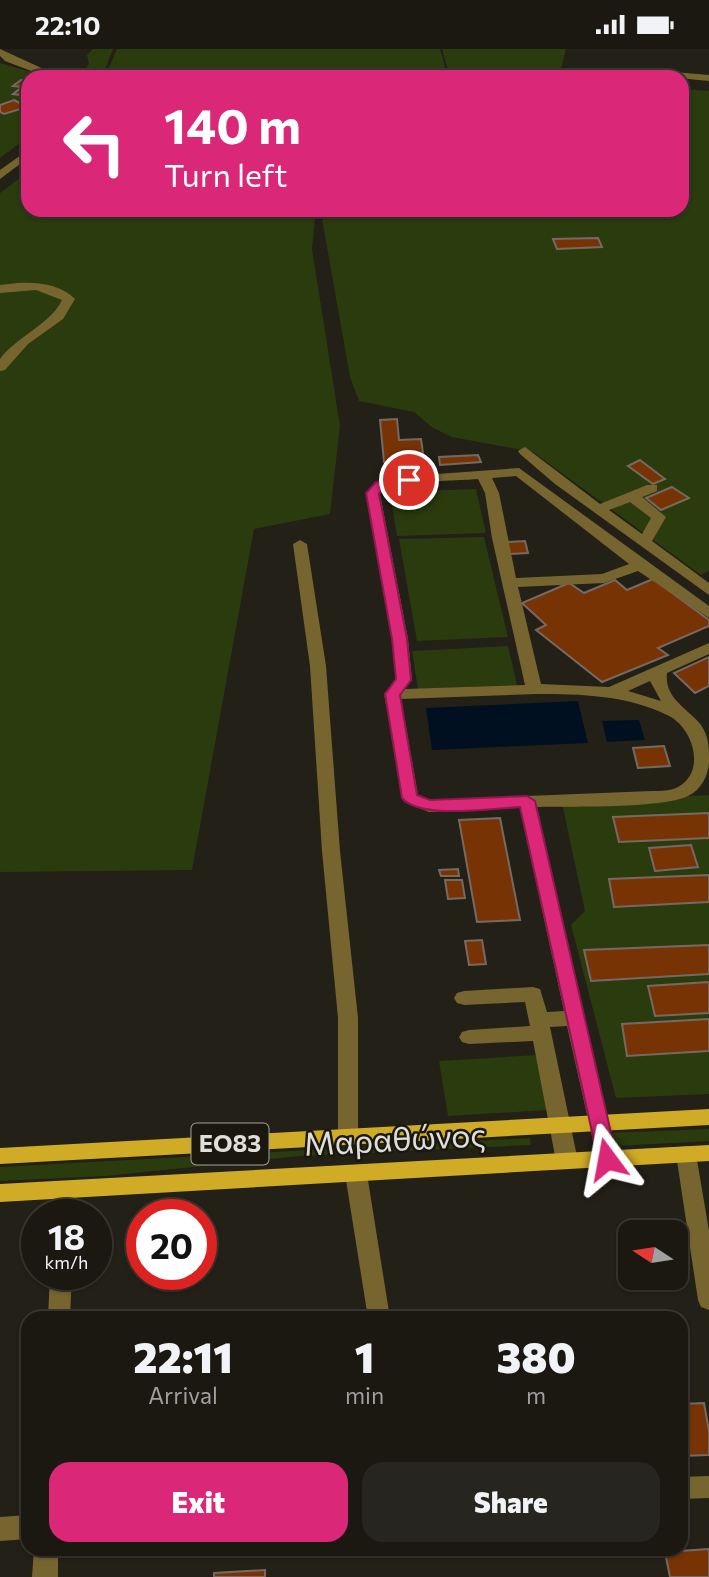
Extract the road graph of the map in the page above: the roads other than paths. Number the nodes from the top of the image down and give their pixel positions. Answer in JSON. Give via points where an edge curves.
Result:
{"nodes":[{"id":1,"x":0,"y":51,"type":"edge"},
{"id":2,"x":9,"y":54,"type":"edge"},
{"id":3,"x":42,"y":70,"type":"edge"},
{"id":4,"x":689,"y":76,"type":"edge"},
{"id":5,"x":709,"y":78,"type":"edge"},
{"id":6,"x":21,"y":159,"type":"edge"},
{"id":7,"x":0,"y":176,"type":"edge"},
{"id":8,"x":0,"y":289,"type":"edge"},
{"id":9,"x":0,"y":367,"type":"edge"},
{"id":10,"x":525,"y":451,"type":"dead end"},
{"id":11,"x":484,"y":476,"type":"junction"},
{"id":12,"x":652,"y":488,"type":"dead end"},
{"id":13,"x":631,"y":497,"type":"junction"},
{"id":14,"x":599,"y":509,"type":"junction"},
{"id":15,"x":643,"y":542,"type":"junction"},
{"id":16,"x":300,"y":544,"type":"dead end"},
{"id":17,"x":640,"y":565,"type":"junction"},
{"id":18,"x":510,"y":583,"type":"junction"},
{"id":19,"x":708,"y":587,"type":"edge"},
{"id":20,"x":709,"y":613,"type":"edge"},
{"id":21,"x":709,"y":648,"type":"edge"},
{"id":22,"x":659,"y":671,"type":"junction"},
{"id":23,"x":534,"y":690,"type":"junction"},
{"id":24,"x":610,"y":693,"type":"junction"},
{"id":25,"x":392,"y":694,"type":"junction"},
{"id":26,"x":675,"y":712,"type":"junction"},
{"id":27,"x":527,"y":801,"type":"junction"},
{"id":28,"x":464,"y":998,"type":"dead end"},
{"id":29,"x":575,"y":1018,"type":"junction"},
{"id":30,"x":540,"y":1027,"type":"junction"},
{"id":31,"x":469,"y":1037,"type":"dead end"},
{"id":32,"x":597,"y":1112,"type":"junction"},
{"id":33,"x":559,"y":1116,"type":"junction"},
{"id":34,"x":709,"y":1117,"type":"edge"},
{"id":35,"x":348,"y":1137,"type":"junction"},
{"id":36,"x":709,"y":1153,"type":"edge"},
{"id":37,"x":686,"y":1154,"type":"junction"},
{"id":38,"x":0,"y":1156,"type":"edge"},
{"id":39,"x":607,"y":1159,"type":"junction"},
{"id":40,"x":567,"y":1161,"type":"junction"},
{"id":41,"x":356,"y":1174,"type":"junction"},
{"id":42,"x":65,"y":1190,"type":"junction"},
{"id":43,"x":0,"y":1193,"type":"edge"},
{"id":44,"x":65,"y":1199,"type":"edge"},
{"id":45,"x":60,"y":1290,"type":"edge"},
{"id":46,"x":709,"y":1300,"type":"edge"},
{"id":47,"x":59,"y":1311,"type":"edge"},
{"id":48,"x":378,"y":1311,"type":"edge"},
{"id":49,"x":709,"y":1487,"type":"edge"},
{"id":50,"x":688,"y":1488,"type":"edge"},
{"id":51,"x":21,"y":1528,"type":"edge"},
{"id":52,"x":0,"y":1529,"type":"edge"},
{"id":53,"x":46,"y":1556,"type":"edge"},
{"id":54,"x":45,"y":1577,"type":"edge"}],
"edges":[{"from":1,"to":2,"type":"street"},
{"from":2,"to":3,"type":"street"},
{"from":4,"to":5,"type":"street"},
{"from":6,"to":7,"type":"street"},
{"from":8,"to":9,"type":"street","via":[[43,286],[69,299],[55,321],[19,345]]},
{"from":10,"to":14,"type":"street"},
{"from":11,"to":17,"type":"street","via":[[519,472]]},
{"from":11,"to":18,"type":"street","via":[[492,493]]},
{"from":11,"to":25,"type":"street","via":[[409,480],[380,485],[373,493],[404,680]]},
{"from":12,"to":13,"type":"street"},
{"from":13,"to":14,"type":"street"},
{"from":13,"to":15,"type":"street","via":[[659,517]]},
{"from":14,"to":15,"type":"street"},
{"from":15,"to":19,"type":"street"},
{"from":16,"to":35,"type":"street","via":[[318,666],[348,1018]]},
{"from":17,"to":18,"type":"street","via":[[604,578]]},
{"from":17,"to":20,"type":"street"},
{"from":18,"to":23,"type":"street"},
{"from":21,"to":22,"type":"street"},
{"from":22,"to":24,"type":"street"},
{"from":22,"to":26,"type":"street","via":[[658,681]]},
{"from":23,"to":24,"type":"street"},
{"from":23,"to":25,"type":"street"},
{"from":24,"to":26,"type":"street"},
{"from":25,"to":27,"type":"street","via":[[410,798],[429,806]]},
{"from":26,"to":27,"type":"street","via":[[693,725],[702,753],[698,777],[682,792]]},
{"from":27,"to":29,"type":"street"},
{"from":28,"to":30,"type":"street","via":[[533,994]]},
{"from":29,"to":30,"type":"street"},
{"from":29,"to":32,"type":"street"},
{"from":30,"to":31,"type":"street"},
{"from":30,"to":33,"type":"street"},
{"from":32,"to":33,"type":"main road","name":"Μαραθώνος","number":"ΕΟ83"},
{"from":32,"to":34,"type":"main road","name":"Μαραθώνος","number":"ΕΟ83"},
{"from":32,"to":39,"type":"street"},
{"from":33,"to":35,"type":"main road","name":"Μαραθώνος","number":"ΕΟ83"},
{"from":33,"to":40,"type":"street"},
{"from":35,"to":38,"type":"main road","name":"Μαραθώνος","number":"ΕΟ83"},
{"from":36,"to":37,"type":"main road","name":"Μαραθώνος","number":"ΕΟ83"},
{"from":37,"to":39,"type":"main road","name":"Μαραθώνος","number":"ΕΟ83"},
{"from":37,"to":46,"type":"street"},
{"from":39,"to":40,"type":"main road","name":"Μαραθώνος","number":"ΕΟ83"},
{"from":40,"to":41,"type":"main road","name":"Μαραθώνος","number":"ΕΟ83"},
{"from":41,"to":42,"type":"main road","name":"Μαραθώνος","number":"ΕΟ83"},
{"from":41,"to":48,"type":"street"},
{"from":42,"to":43,"type":"main road","name":"Μαραθώνος","number":"ΕΟ83"},
{"from":42,"to":44,"type":"street"},
{"from":45,"to":47,"type":"street"},
{"from":49,"to":50,"type":"street"},
{"from":51,"to":52,"type":"street"},
{"from":53,"to":54,"type":"street"}]}
